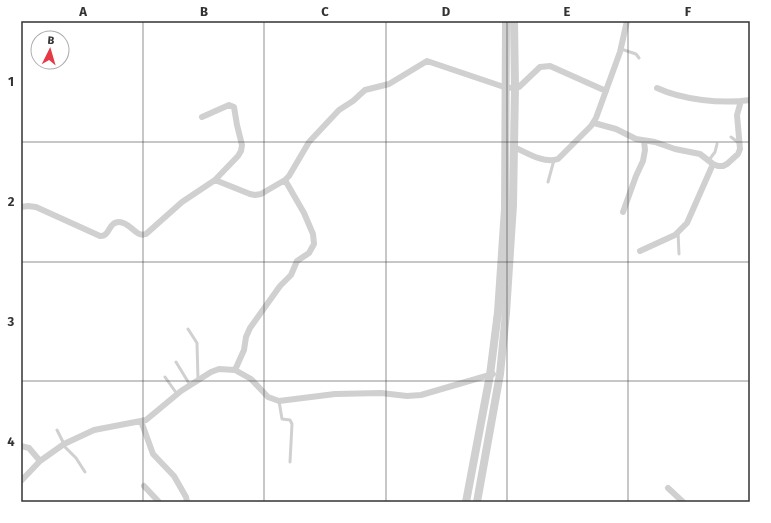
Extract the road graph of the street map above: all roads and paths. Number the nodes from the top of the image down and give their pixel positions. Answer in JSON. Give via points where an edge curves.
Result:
{"nodes":[{"id":1,"x":506,"y":21,"type":"edge"},
{"id":2,"x":514,"y":21,"type":"edge"},
{"id":3,"x":627,"y":21,"type":"edge"},
{"id":4,"x":621,"y":49,"type":"junction"},
{"id":5,"x":639,"y":58,"type":"dead end"},
{"id":6,"x":511,"y":87,"type":"junction"},
{"id":7,"x":657,"y":88,"type":"dead end"},
{"id":8,"x":606,"y":91,"type":"junction"},
{"id":9,"x":750,"y":100,"type":"edge"},
{"id":10,"x":741,"y":101,"type":"junction"},
{"id":11,"x":202,"y":117,"type":"dead end"},
{"id":12,"x":594,"y":123,"type":"junction"},
{"id":13,"x":731,"y":137,"type":"dead end"},
{"id":14,"x":644,"y":141,"type":"junction"},
{"id":15,"x":717,"y":144,"type":"dead end"},
{"id":16,"x":740,"y":144,"type":"junction"},
{"id":17,"x":514,"y":147,"type":"junction"},
{"id":18,"x":554,"y":160,"type":"junction"},
{"id":19,"x":711,"y":162,"type":"junction"},
{"id":20,"x":215,"y":180,"type":"junction"},
{"id":21,"x":285,"y":180,"type":"junction"},
{"id":22,"x":548,"y":182,"type":"dead end"},
{"id":23,"x":21,"y":207,"type":"edge"},
{"id":24,"x":623,"y":212,"type":"dead end"},
{"id":25,"x":678,"y":232,"type":"junction"},
{"id":26,"x":640,"y":251,"type":"dead end"},
{"id":27,"x":679,"y":254,"type":"dead end"},
{"id":28,"x":188,"y":328,"type":"dead end"},
{"id":29,"x":176,"y":362,"type":"dead end"},
{"id":30,"x":235,"y":370,"type":"junction"},
{"id":31,"x":500,"y":374,"type":"junction"},
{"id":32,"x":490,"y":375,"type":"junction"},
{"id":33,"x":165,"y":377,"type":"dead end"},
{"id":34,"x":198,"y":380,"type":"junction"},
{"id":35,"x":190,"y":385,"type":"junction"},
{"id":36,"x":177,"y":394,"type":"junction"},
{"id":37,"x":279,"y":401,"type":"junction"},
{"id":38,"x":141,"y":421,"type":"junction"},
{"id":39,"x":57,"y":430,"type":"dead end"},
{"id":40,"x":63,"y":444,"type":"junction"},
{"id":41,"x":21,"y":446,"type":"edge"},
{"id":42,"x":40,"y":461,"type":"junction"},
{"id":43,"x":290,"y":462,"type":"dead end"},
{"id":44,"x":85,"y":472,"type":"dead end"},
{"id":45,"x":21,"y":481,"type":"edge"},
{"id":46,"x":144,"y":486,"type":"dead end"},
{"id":47,"x":668,"y":488,"type":"dead end"},
{"id":48,"x":159,"y":502,"type":"edge"},
{"id":49,"x":187,"y":502,"type":"edge"},
{"id":50,"x":466,"y":502,"type":"edge"},
{"id":51,"x":477,"y":502,"type":"edge"},
{"id":52,"x":683,"y":502,"type":"edge"}],
"edges":[{"from":1,"to":6,"type":"street"},
{"from":2,"to":6,"type":"street"},
{"from":3,"to":4,"type":"street"},
{"from":4,"to":5,"type":"lane","via":[[636,54]]},
{"from":4,"to":8,"type":"street"},
{"from":6,"to":8,"type":"street","via":[[519,87],[540,67],[550,66]]},
{"from":6,"to":17,"type":"street"},
{"from":6,"to":21,"type":"street","via":[[427,60],[389,84],[365,90],[339,110],[309,142]]},
{"from":6,"to":32,"type":"street","via":[[498,312]]},
{"from":7,"to":10,"type":"street","via":[[675,95]]},
{"from":8,"to":12,"type":"street"},
{"from":9,"to":10,"type":"street"},
{"from":10,"to":16,"type":"street","via":[[737,115]]},
{"from":11,"to":20,"type":"street","via":[[229,105],[234,107],[241,138],[241,151],[238,156]]},
{"from":12,"to":14,"type":"street"},
{"from":12,"to":18,"type":"street"},
{"from":13,"to":16,"type":"lane"},
{"from":14,"to":19,"type":"street","via":[[696,152]]},
{"from":14,"to":24,"type":"street","via":[[643,161]]},
{"from":15,"to":19,"type":"lane"},
{"from":16,"to":19,"type":"street","via":[[738,154],[727,164],[723,166]]},
{"from":17,"to":18,"type":"street","via":[[543,160]]},
{"from":17,"to":31,"type":"street","via":[[513,205]]},
{"from":18,"to":22,"type":"lane"},
{"from":19,"to":25,"type":"street","via":[[689,219]]},
{"from":20,"to":21,"type":"street","via":[[255,195]]},
{"from":20,"to":23,"type":"street","via":[[182,202],[144,235],[139,235],[121,222],[115,223],[104,236],[100,236],[36,207]]},
{"from":21,"to":30,"type":"street","via":[[304,213],[313,234],[314,244],[309,252],[298,260],[291,274],[250,328]]},
{"from":25,"to":26,"type":"street"},
{"from":25,"to":27,"type":"lane"},
{"from":28,"to":34,"type":"lane","via":[[197,343]]},
{"from":29,"to":35,"type":"lane"},
{"from":30,"to":34,"type":"street","via":[[218,369]]},
{"from":30,"to":37,"type":"street","via":[[251,379],[268,397]]},
{"from":31,"to":32,"type":"street"},
{"from":31,"to":51,"type":"street"},
{"from":32,"to":37,"type":"street","via":[[421,395],[335,394]]},
{"from":32,"to":50,"type":"street"},
{"from":33,"to":36,"type":"lane"},
{"from":34,"to":35,"type":"street"},
{"from":35,"to":36,"type":"street"},
{"from":36,"to":38,"type":"street","via":[[150,417]]},
{"from":37,"to":43,"type":"lane","via":[[282,419],[290,420],[292,424]]},
{"from":38,"to":40,"type":"street","via":[[94,430]]},
{"from":38,"to":49,"type":"street","via":[[153,454],[174,476]]},
{"from":39,"to":40,"type":"lane"},
{"from":40,"to":42,"type":"street"},
{"from":40,"to":44,"type":"lane"},
{"from":41,"to":42,"type":"street","via":[[29,448]]},
{"from":42,"to":45,"type":"street"},
{"from":46,"to":48,"type":"street"},
{"from":47,"to":52,"type":"street"}]}
